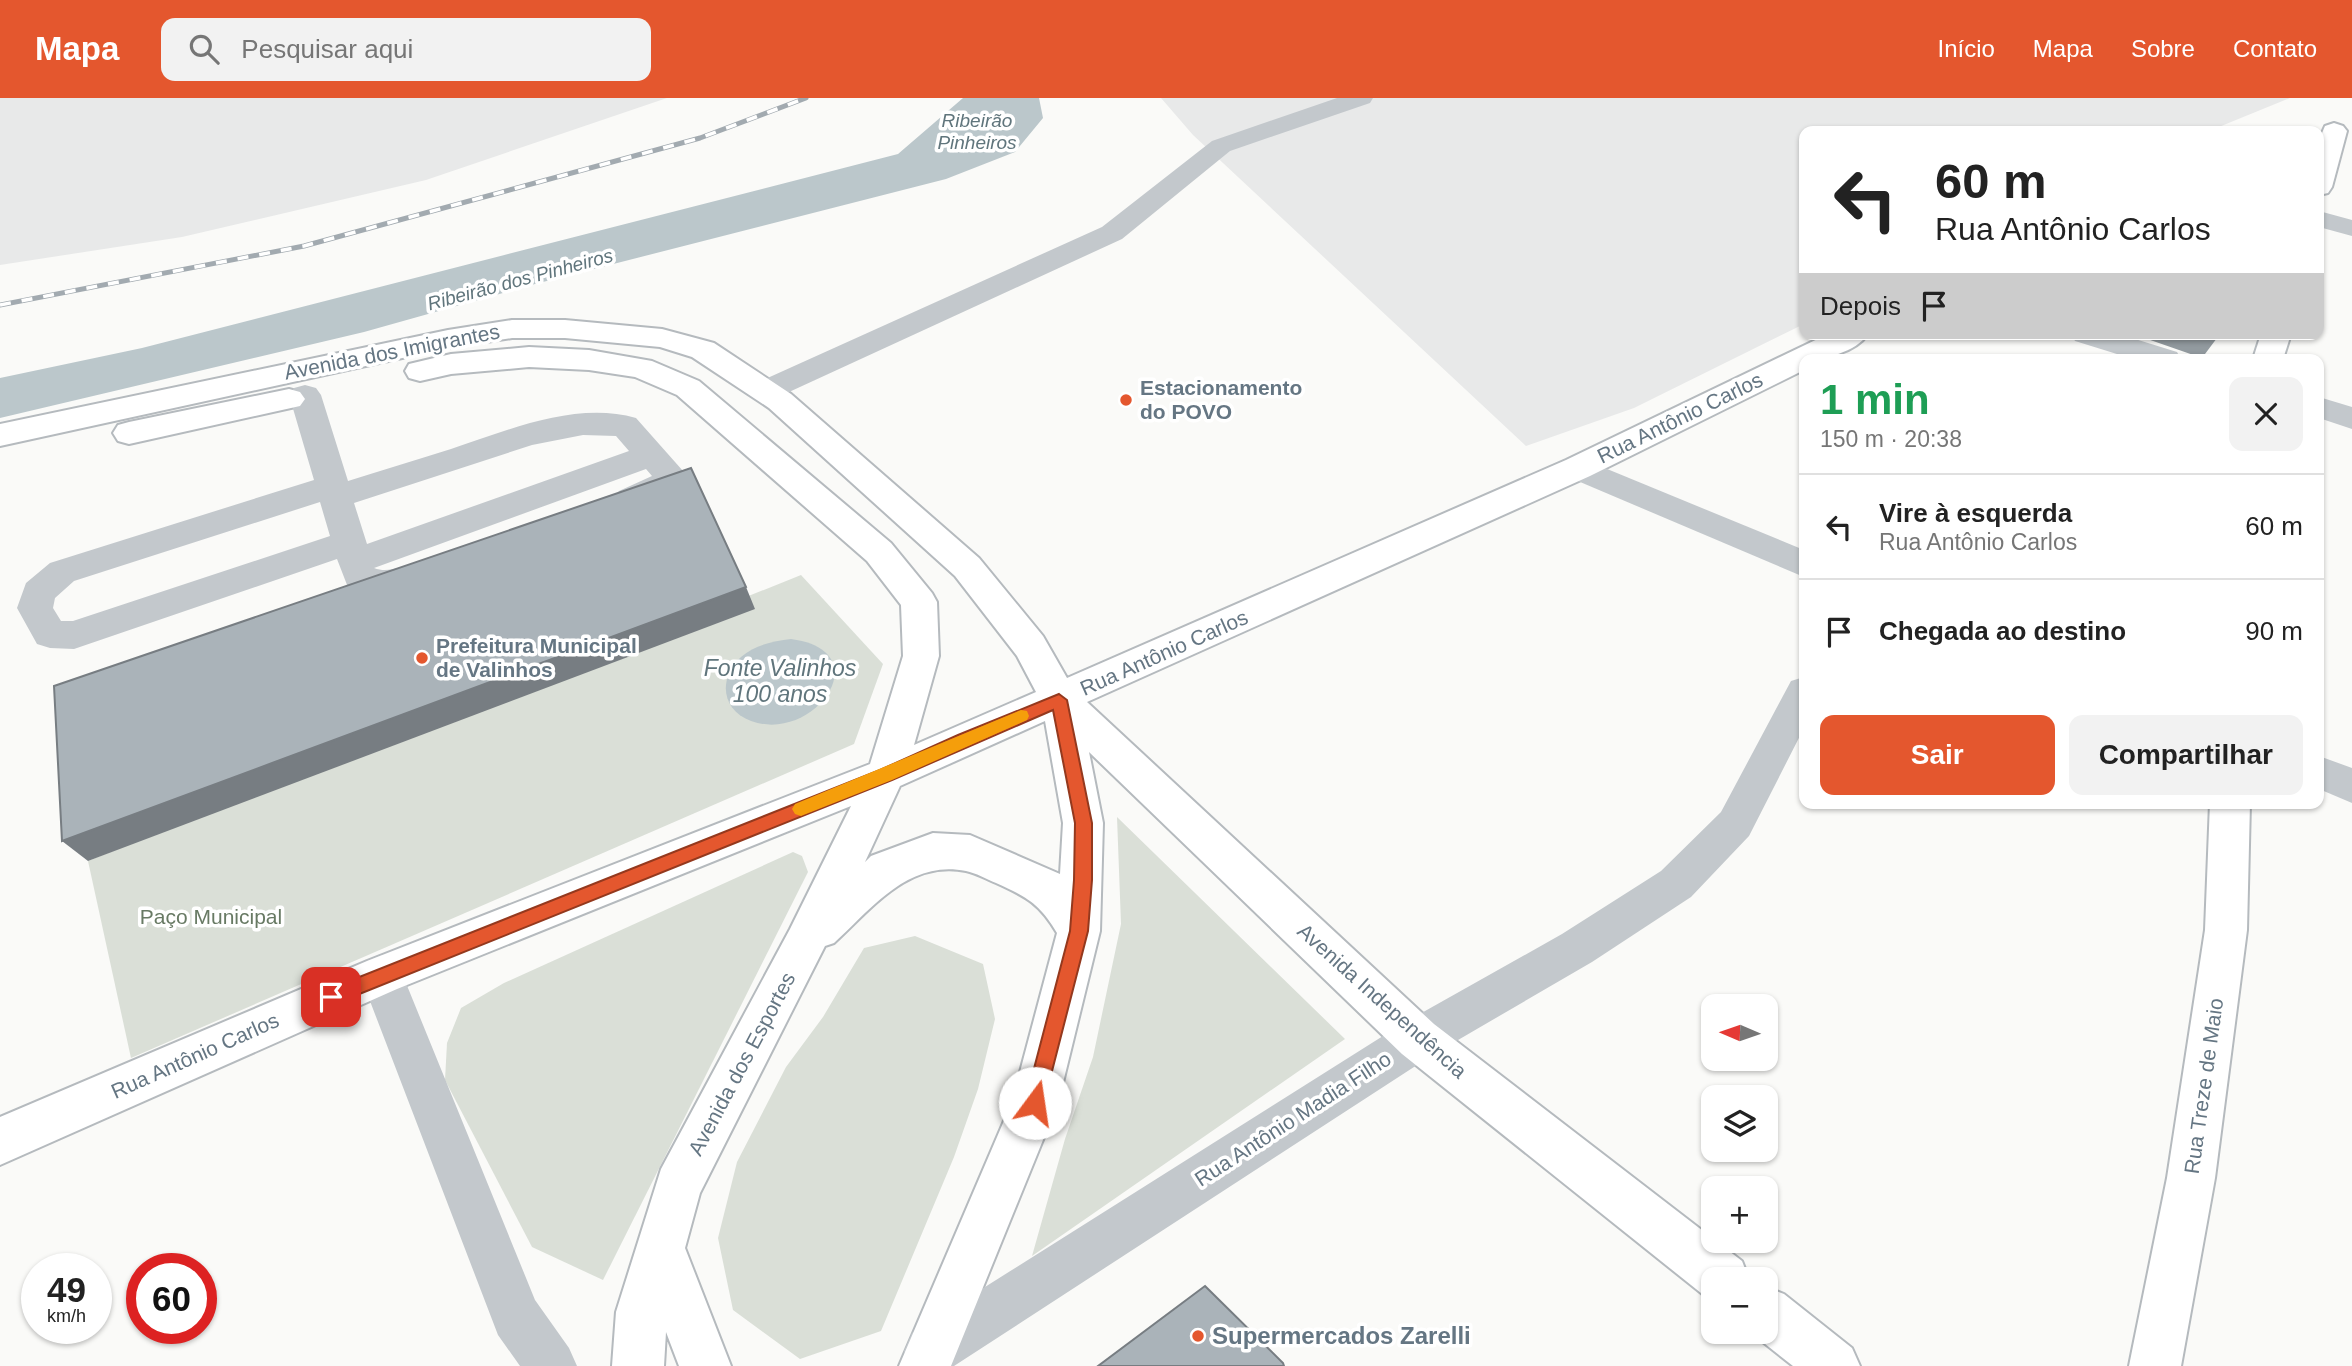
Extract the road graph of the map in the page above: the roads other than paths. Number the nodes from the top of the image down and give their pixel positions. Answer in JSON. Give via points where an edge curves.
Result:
{"nodes":[{"id":1,"x":1361,"y":98,"type":"edge"},
{"id":2,"x":2335,"y":126,"type":"edge"},
{"id":3,"x":2324,"y":168,"type":"edge"},
{"id":4,"x":2324,"y":220,"type":"edge"},
{"id":5,"x":2352,"y":228,"type":"edge"},
{"id":6,"x":1841,"y":340,"type":"edge"},
{"id":7,"x":2105,"y":340,"type":"edge"},
{"id":8,"x":1812,"y":354,"type":"edge"},
{"id":9,"x":2150,"y":354,"type":"edge"},
{"id":10,"x":1799,"y":360,"type":"edge"},
{"id":11,"x":765,"y":391,"type":"junction"},
{"id":12,"x":305,"y":395,"type":"junction"},
{"id":13,"x":2324,"y":409,"type":"edge"},
{"id":14,"x":2352,"y":418,"type":"edge"},
{"id":15,"x":0,"y":435,"type":"edge"},
{"id":16,"x":652,"y":455,"type":"junction"},
{"id":17,"x":0,"y":461,"type":"edge"},
{"id":18,"x":1578,"y":468,"type":"junction"},
{"id":19,"x":334,"y":492,"type":"junction"},
{"id":20,"x":600,"y":510,"type":"edge"},
{"id":21,"x":353,"y":551,"type":"junction"},
{"id":22,"x":1799,"y":562,"type":"edge"},
{"id":23,"x":443,"y":565,"type":"edge"},
{"id":24,"x":1059,"y":700,"type":"junction"},
{"id":25,"x":1799,"y":702,"type":"edge"},
{"id":26,"x":2324,"y":774,"type":"edge"},
{"id":27,"x":886,"y":775,"type":"junction"},
{"id":28,"x":2352,"y":786,"type":"edge"},
{"id":29,"x":2230,"y":809,"type":"edge"},
{"id":30,"x":1079,"y":931,"type":"junction"},
{"id":31,"x":805,"y":943,"type":"junction"},
{"id":32,"x":382,"y":975,"type":"junction"},
{"id":33,"x":1418,"y":1040,"type":"junction"},
{"id":34,"x":0,"y":1141,"type":"edge"},
{"id":35,"x":660,"y":1248,"type":"junction"},
{"id":36,"x":1709,"y":1267,"type":"edge"},
{"id":37,"x":1778,"y":1322,"type":"edge"},
{"id":38,"x":921,"y":1361,"type":"edge"},
{"id":39,"x":551,"y":1366,"type":"edge"},
{"id":40,"x":638,"y":1366,"type":"edge"},
{"id":41,"x":705,"y":1366,"type":"edge"},
{"id":42,"x":1834,"y":1366,"type":"edge"},
{"id":43,"x":2155,"y":1366,"type":"edge"}],
"edges":[{"from":1,"to":11,"type":"street","via":[[1221,146],[1112,233]]},
{"from":2,"to":3,"type":"main road"},
{"from":4,"to":5,"type":"street"},
{"from":6,"to":8,"type":"main road","name":"Rua Antônio Carlos"},
{"from":7,"to":9,"type":"street"},
{"from":10,"to":18,"type":"main road","name":"Rua Antônio Carlos"},
{"from":11,"to":15,"type":"main road","name":"Avenida dos Imigrantes","via":[[703,350],[662,338],[512,329],[448,338]]},
{"from":11,"to":24,"type":"main road","name":"Avenida dos Imigrantes","via":[[967,567],[1030,646]]},
{"from":12,"to":17,"type":"main road","name":"Avenida dos Imigrantes"},
{"from":12,"to":19,"type":"street"},
{"from":12,"to":27,"type":"main road","name":"Avenida dos Imigrantes","via":[[451,364],[529,356],[641,368],[688,388],[880,552],[919,602],[921,656]]},
{"from":13,"to":14,"type":"street"},
{"from":16,"to":19,"type":"street","via":[[625,426],[598,422],[565,425]]},
{"from":16,"to":20,"type":"street","via":[[674,480]]},
{"from":16,"to":21,"type":"street"},
{"from":18,"to":22,"type":"street"},
{"from":18,"to":24,"type":"main road","name":"Rua Antônio Carlos"},
{"from":19,"to":21,"type":"street"},
{"from":19,"to":21,"type":"street","via":[[62,572],[39,592],[34,608],[50,634],[74,635]]},
{"from":21,"to":23,"type":"street","via":[[361,581],[374,584],[390,584]]},
{"from":24,"to":27,"type":"main road","name":"Rua Antônio Carlos"},
{"from":24,"to":30,"type":"main road","via":[[1083,823]]},
{"from":24,"to":33,"type":"main road","name":"Avenida Independência"},
{"from":25,"to":33,"type":"street","name":"Rua Antônio Madia Filho","via":[[1735,824],[1676,884],[1577,948]]},
{"from":26,"to":28,"type":"street"},
{"from":27,"to":31,"type":"main road","name":"Avenida dos Esportes"},
{"from":27,"to":32,"type":"main road","name":"Rua Antônio Carlos"},
{"from":29,"to":43,"type":"main road","name":"Rua Treze de Maio","via":[[2226,930],[2191,1178]]},
{"from":30,"to":31,"type":"main road","via":[[1059,898],[1040,883],[970,853],[933,851],[886,869]]},
{"from":30,"to":38,"type":"main road","via":[[1035,1103]]},
{"from":31,"to":35,"type":"main road","name":"Avenida dos Esportes","via":[[678,1186]]},
{"from":32,"to":34,"type":"main road","name":"Rua Antônio Carlos"},
{"from":32,"to":39,"type":"street","via":[[516,1317]]},
{"from":33,"to":36,"type":"main road","name":"Avenida Independência"},
{"from":33,"to":38,"type":"street","name":"Rua Antônio Madia Filho"},
{"from":35,"to":40,"type":"main road","name":"Avenida dos Esportes","via":[[642,1312]]},
{"from":35,"to":41,"type":"main road"},
{"from":37,"to":42,"type":"main road"}]}
